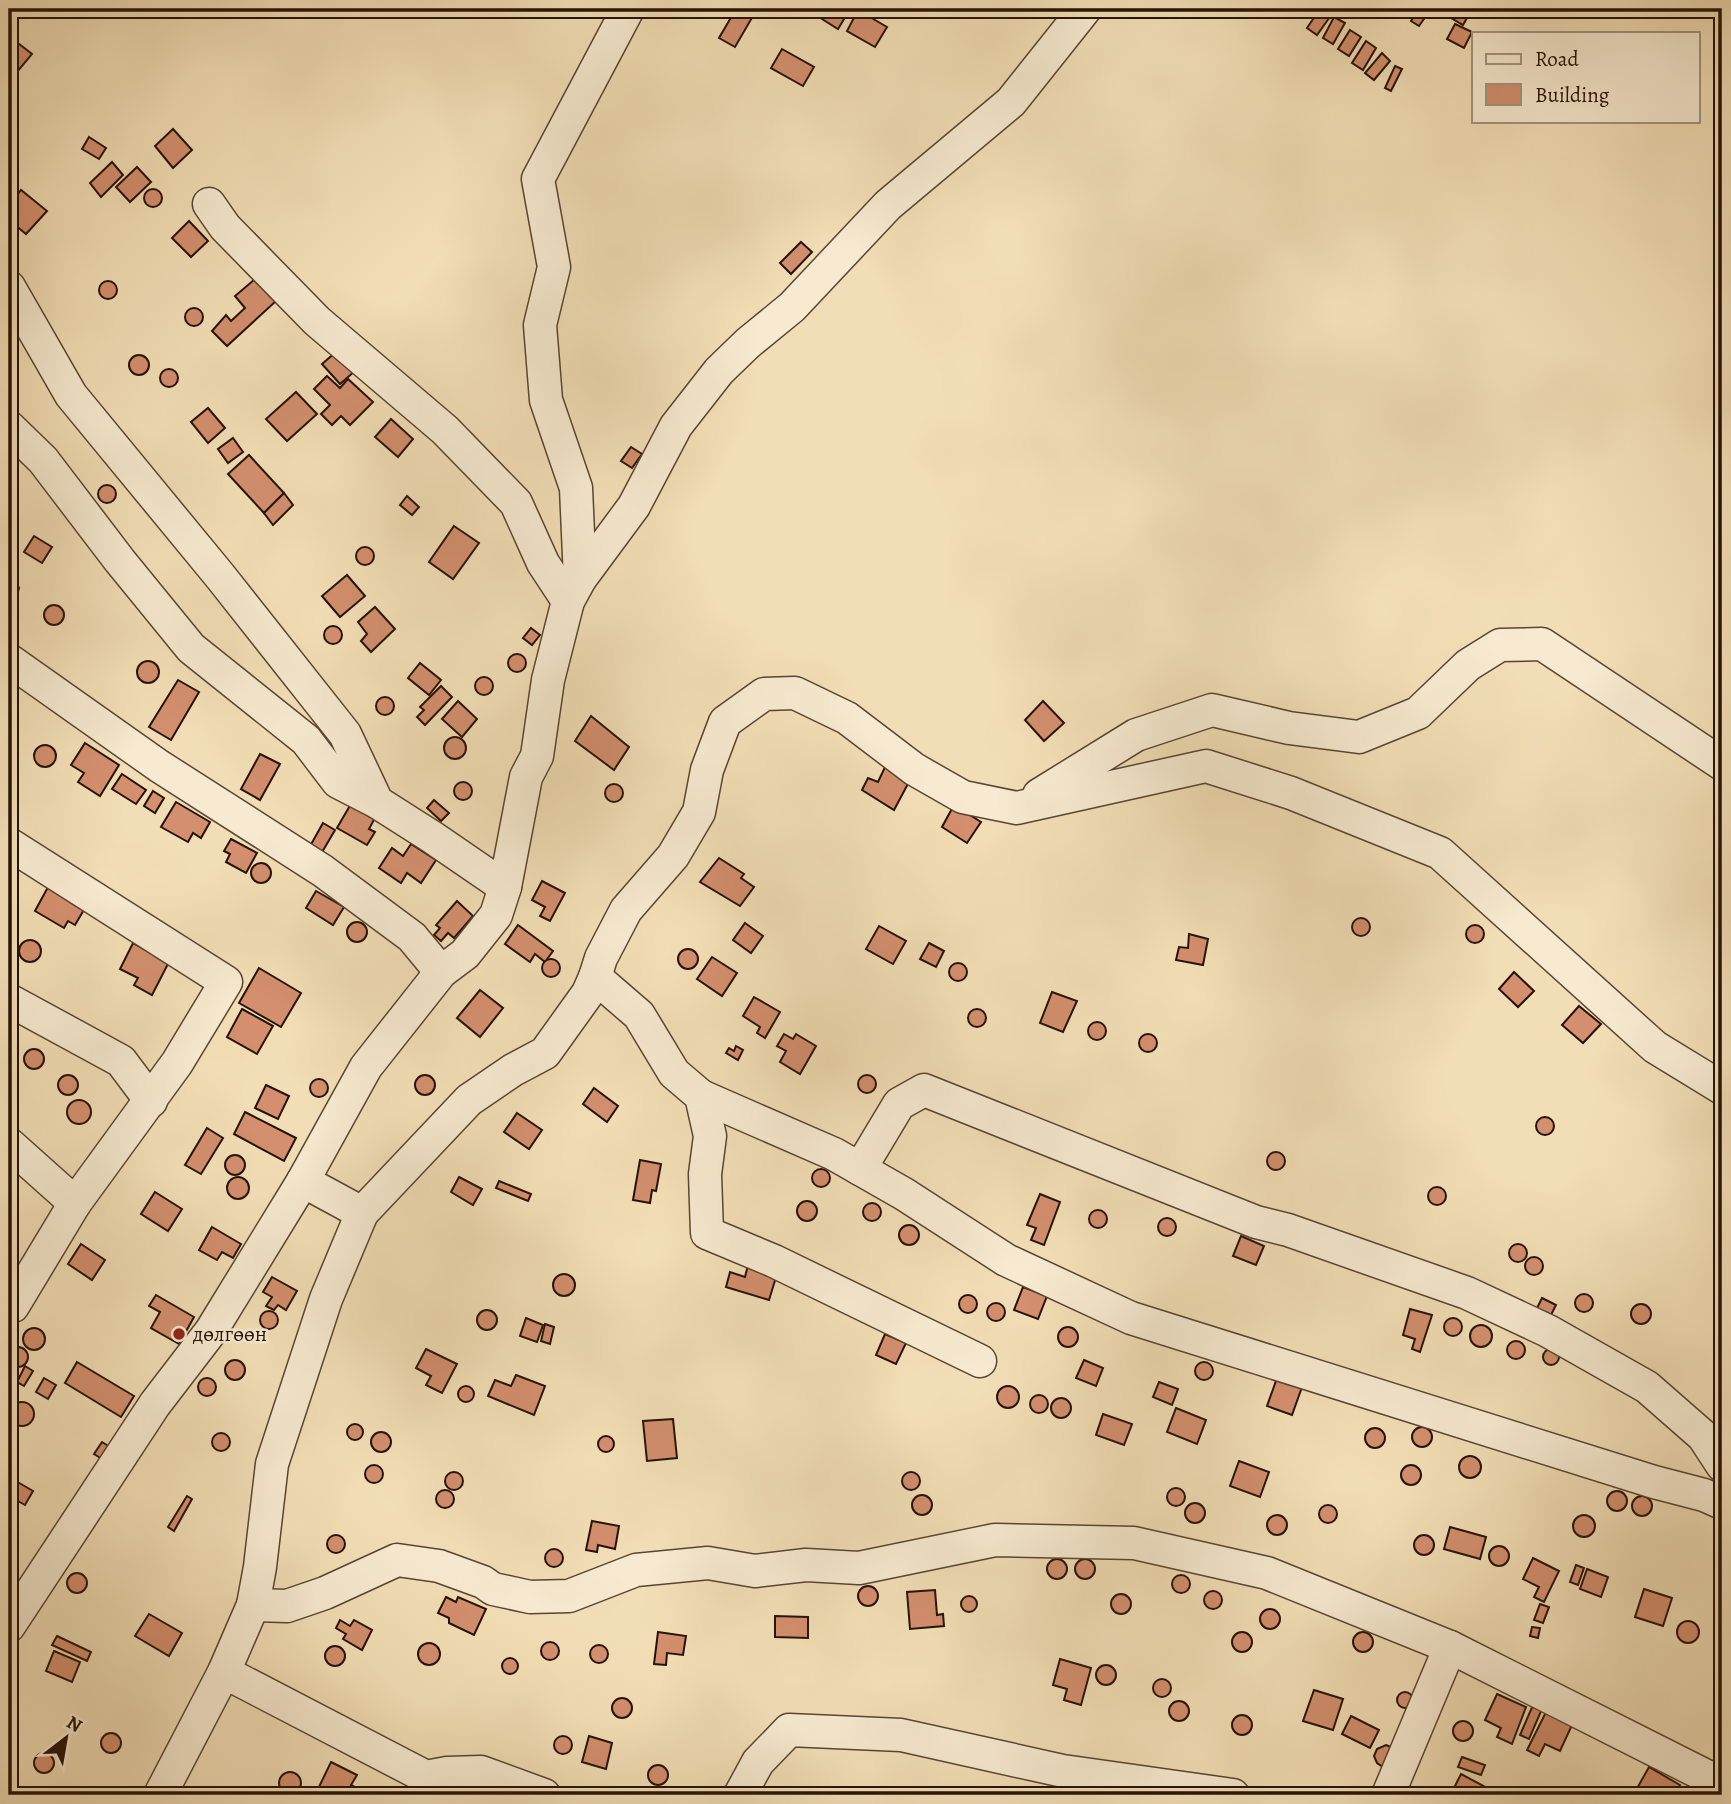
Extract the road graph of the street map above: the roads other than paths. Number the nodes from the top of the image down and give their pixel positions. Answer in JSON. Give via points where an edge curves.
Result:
{"nodes":[{"id":1,"x":628,"y":9,"type":"edge"},
{"id":2,"x":1085,"y":9,"type":"edge"},
{"id":3,"x":209,"y":204,"type":"dead end"},
{"id":4,"x":9,"y":287,"type":"edge"},
{"id":5,"x":9,"y":427,"type":"edge"},
{"id":6,"x":574,"y":590,"type":"junction"},
{"id":7,"x":9,"y":660,"type":"edge"},
{"id":8,"x":1722,"y":765,"type":"edge"},
{"id":9,"x":377,"y":802,"type":"junction"},
{"id":10,"x":1017,"y":808,"type":"junction"},
{"id":11,"x":9,"y":844,"type":"edge"},
{"id":12,"x":505,"y":887,"type":"junction"},
{"id":13,"x":441,"y":972,"type":"junction"},
{"id":14,"x":595,"y":977,"type":"junction"},
{"id":15,"x":9,"y":1000,"type":"edge"},
{"id":16,"x":1722,"y":1088,"type":"edge"},
{"id":17,"x":701,"y":1096,"type":"junction"},
{"id":18,"x":151,"y":1101,"type":"junction"},
{"id":19,"x":9,"y":1144,"type":"edge"},
{"id":20,"x":860,"y":1169,"type":"junction"},
{"id":21,"x":303,"y":1181,"type":"junction"},
{"id":22,"x":75,"y":1203,"type":"junction"},
{"id":23,"x":362,"y":1213,"type":"junction"},
{"id":24,"x":9,"y":1306,"type":"edge"},
{"id":25,"x":980,"y":1361,"type":"dead end"},
{"id":26,"x":1722,"y":1465,"type":"edge"},
{"id":27,"x":1722,"y":1503,"type":"edge"},
{"id":28,"x":253,"y":1605,"type":"junction"},
{"id":29,"x":9,"y":1626,"type":"edge"},
{"id":30,"x":1450,"y":1647,"type":"junction"},
{"id":31,"x":224,"y":1672,"type":"junction"},
{"id":32,"x":1722,"y":1784,"type":"edge"},
{"id":33,"x":160,"y":1795,"type":"edge"},
{"id":34,"x":544,"y":1795,"type":"edge"},
{"id":35,"x":740,"y":1795,"type":"edge"},
{"id":36,"x":1233,"y":1795,"type":"edge"},
{"id":37,"x":1388,"y":1795,"type":"edge"}],
"edges":[{"from":1,"to":6,"type":"street","via":[[538,179],[554,267],[540,325],[546,400],[576,488]]},
{"from":2,"to":6,"type":"street","via":[[1011,102],[888,205],[792,307],[719,371],[676,426],[634,506]]},
{"from":3,"to":6,"type":"street","via":[[225,227],[317,321],[445,430],[516,503],[543,563]]},
{"from":4,"to":9,"type":"street","via":[[71,395],[345,734]]},
{"from":5,"to":9,"type":"street","via":[[43,460],[191,648],[306,740],[338,782]]},
{"from":6,"to":12,"type":"street","via":[[548,680],[537,756],[526,777]]},
{"from":7,"to":13,"type":"street","via":[[159,766],[323,871],[412,937]]},
{"from":8,"to":10,"type":"street","via":[[1542,644],[1500,645],[1468,665],[1418,713],[1359,737],[1289,728],[1212,710],[1136,735]]},
{"from":9,"to":12,"type":"street"},
{"from":10,"to":14,"type":"street","via":[[963,797],[914,769],[847,718],[795,693],[764,694],[725,722],[706,770],[699,812],[673,856],[626,910]]},
{"from":10,"to":16,"type":"street","via":[[1206,766],[1291,793],[1440,853],[1655,1047]]},
{"from":11,"to":18,"type":"street","via":[[226,982]]},
{"from":12,"to":13,"type":"street","via":[[496,915],[465,954]]},
{"from":13,"to":21,"type":"street","via":[[366,1067]]},
{"from":14,"to":17,"type":"street","via":[[639,1015],[674,1073]]},
{"from":14,"to":23,"type":"street","via":[[545,1053],[468,1100]]},
{"from":15,"to":18,"type":"street","via":[[121,1061]]},
{"from":17,"to":20,"type":"street"},
{"from":17,"to":25,"type":"street","via":[[710,1136],[705,1174],[708,1233]]},
{"from":18,"to":22,"type":"street"},
{"from":19,"to":22,"type":"street"},
{"from":20,"to":26,"type":"street","via":[[899,1104],[924,1090],[1256,1222],[1467,1293],[1548,1331],[1647,1387],[1703,1436]]},
{"from":20,"to":27,"type":"street","via":[[1006,1260],[1130,1318]]},
{"from":21,"to":23,"type":"street"},
{"from":21,"to":29,"type":"street","via":[[211,1331],[155,1404]]},
{"from":22,"to":24,"type":"street"},
{"from":23,"to":28,"type":"street","via":[[326,1299],[272,1465]]},
{"from":28,"to":30,"type":"street","via":[[287,1606],[397,1560],[439,1566],[493,1589],[530,1597],[569,1596],[636,1570],[696,1564],[755,1571],[806,1565],[859,1568],[995,1540],[1133,1543],[1267,1573]]},
{"from":28,"to":31,"type":"street"},
{"from":30,"to":32,"type":"street"},
{"from":30,"to":37,"type":"street"},
{"from":31,"to":33,"type":"street"},
{"from":31,"to":34,"type":"street","via":[[426,1777],[481,1772]]},
{"from":35,"to":36,"type":"street","via":[[758,1762],[789,1730],[901,1735],[1063,1771]]}]}
